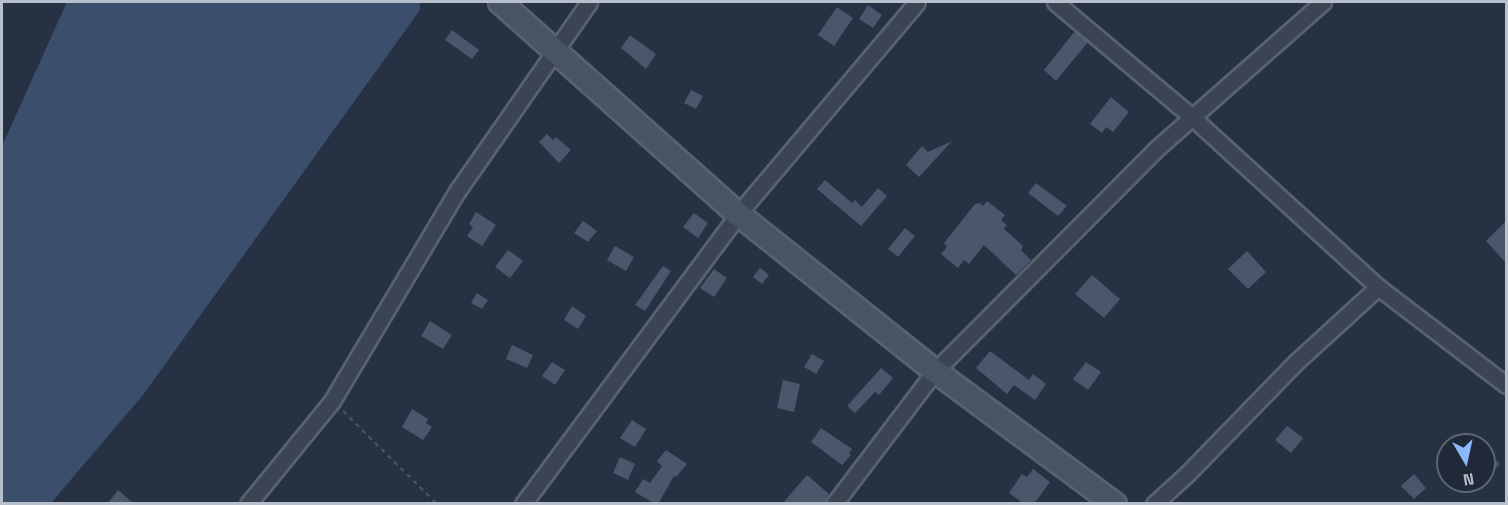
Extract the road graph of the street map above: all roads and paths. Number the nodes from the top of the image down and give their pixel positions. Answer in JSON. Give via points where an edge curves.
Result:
{"nodes":[{"id":1,"x":500,"y":2,"type":"edge"},
{"id":2,"x":589,"y":2,"type":"edge"},
{"id":3,"x":917,"y":2,"type":"edge"},
{"id":4,"x":1055,"y":2,"type":"edge"},
{"id":5,"x":1323,"y":2,"type":"edge"},
{"id":6,"x":554,"y":50,"type":"junction"},
{"id":7,"x":1193,"y":118,"type":"junction"},
{"id":8,"x":738,"y":214,"type":"junction"},
{"id":9,"x":1378,"y":287,"type":"junction"},
{"id":10,"x":934,"y":371,"type":"junction"},
{"id":11,"x":1506,"y":385,"type":"edge"},
{"id":12,"x":332,"y":401,"type":"junction"},
{"id":13,"x":248,"y":504,"type":"edge"},
{"id":14,"x":437,"y":504,"type":"edge"},
{"id":15,"x":524,"y":504,"type":"edge"},
{"id":16,"x":834,"y":504,"type":"edge"},
{"id":17,"x":1115,"y":504,"type":"edge"},
{"id":18,"x":1154,"y":504,"type":"edge"}],
"edges":[{"from":1,"to":6,"type":"street"},
{"from":2,"to":6,"type":"street"},
{"from":3,"to":8,"type":"street"},
{"from":4,"to":7,"type":"street"},
{"from":5,"to":7,"type":"street"},
{"from":6,"to":8,"type":"street"},
{"from":6,"to":12,"type":"street","via":[[458,190]]},
{"from":7,"to":9,"type":"street"},
{"from":7,"to":10,"type":"street","via":[[1155,150]]},
{"from":8,"to":10,"type":"street"},
{"from":8,"to":15,"type":"street"},
{"from":9,"to":11,"type":"street"},
{"from":9,"to":18,"type":"street","via":[[1296,362]]},
{"from":10,"to":16,"type":"street"},
{"from":10,"to":17,"type":"street"},
{"from":12,"to":13,"type":"street"},
{"from":12,"to":14,"type":"path"}]}
